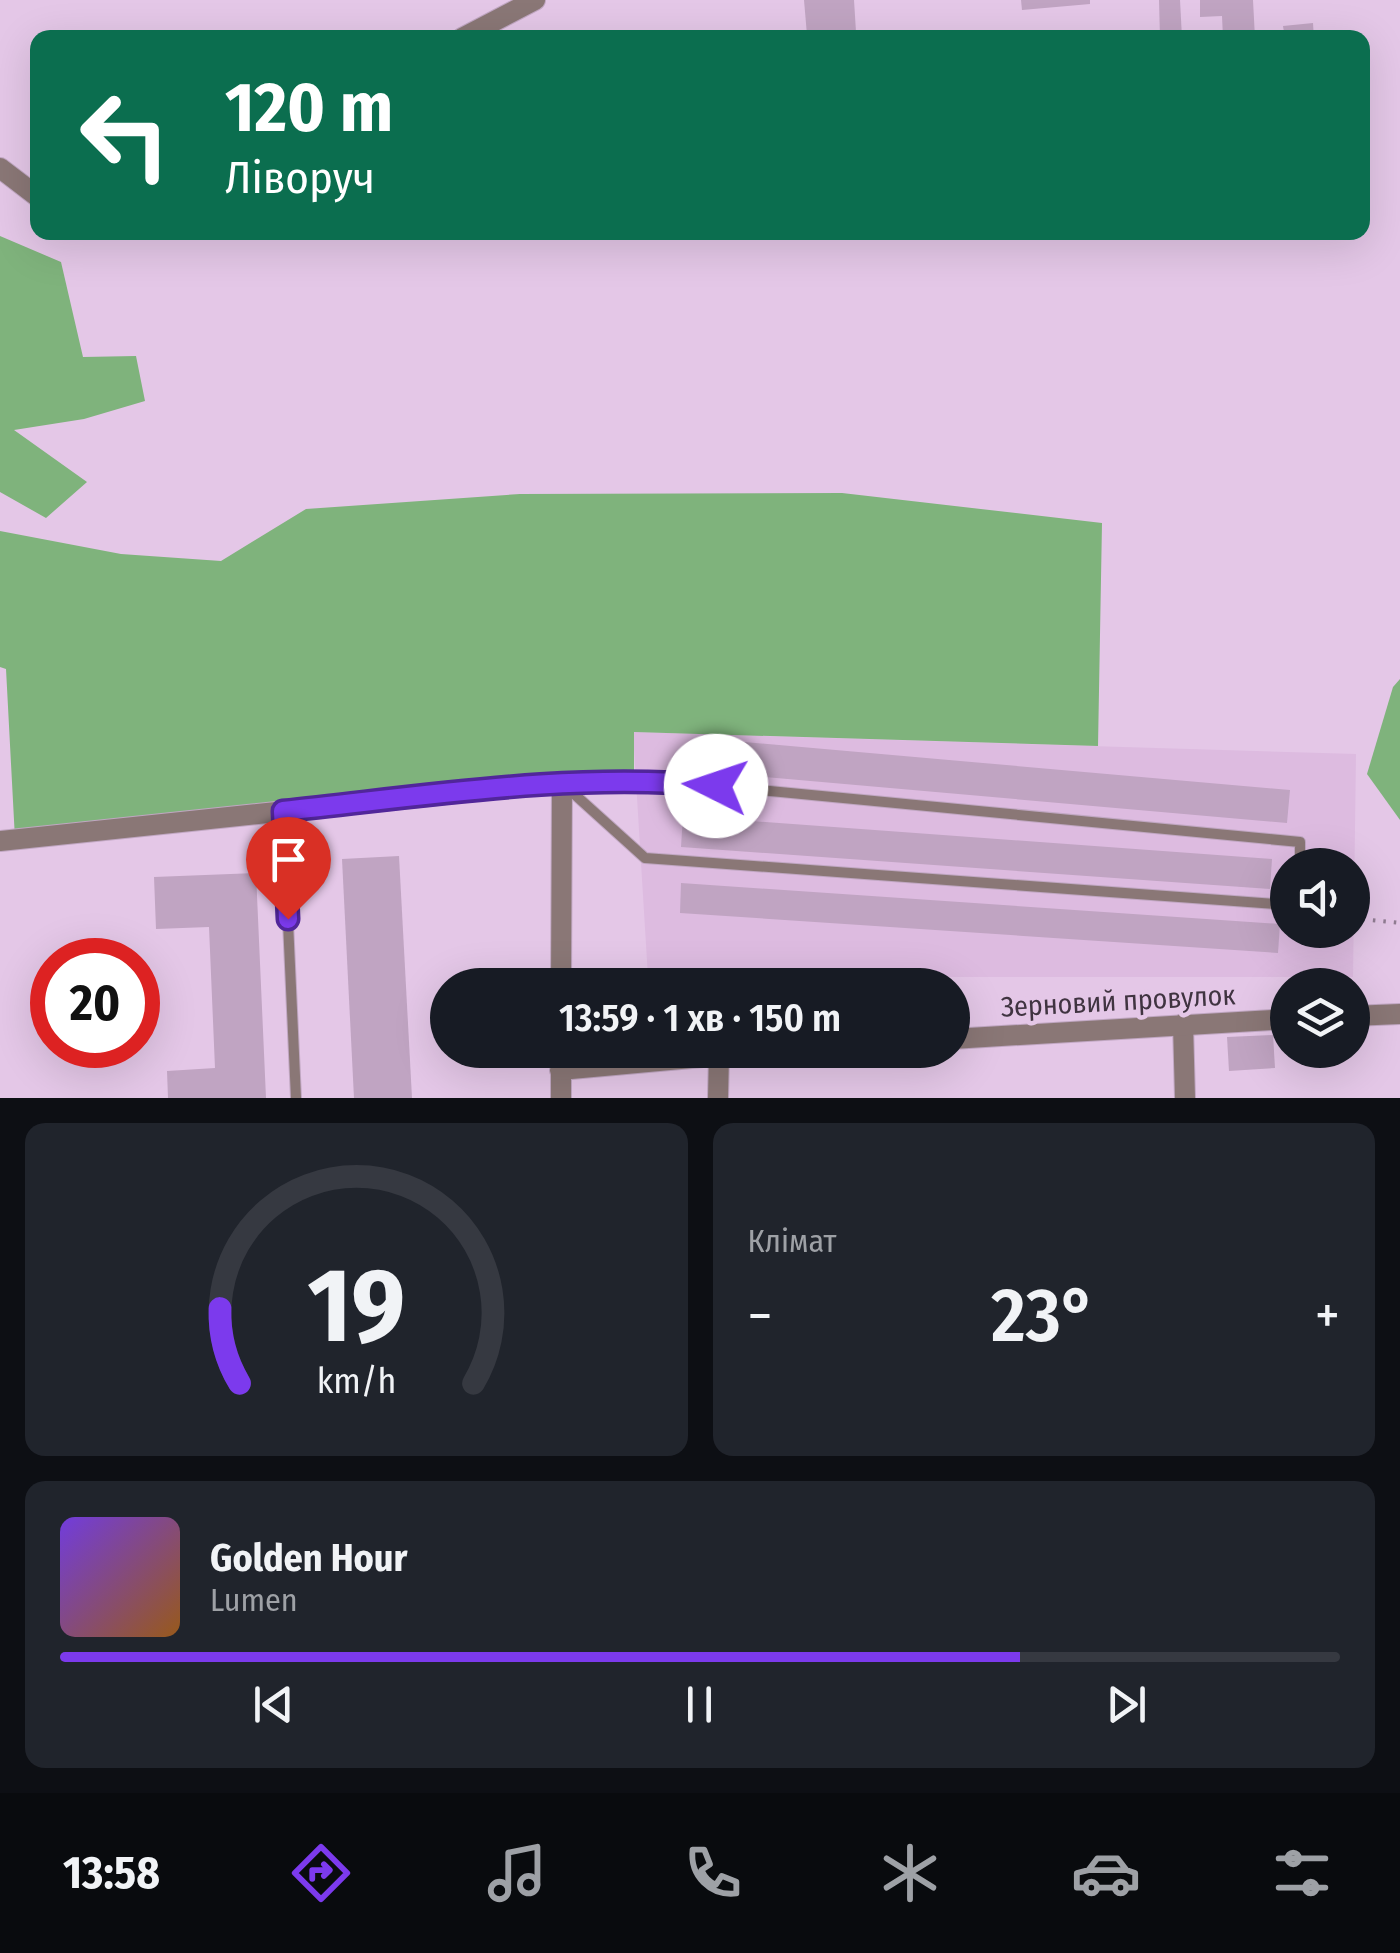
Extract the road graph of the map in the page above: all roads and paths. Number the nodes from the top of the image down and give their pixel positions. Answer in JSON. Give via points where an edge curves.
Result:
{"nodes":[{"id":1,"x":535,"y":0,"type":"edge"},
{"id":2,"x":477,"y":30,"type":"edge"},
{"id":3,"x":0,"y":168,"type":"edge"},
{"id":4,"x":30,"y":191,"type":"edge"},
{"id":5,"x":562,"y":782,"type":"junction"},
{"id":6,"x":283,"y":811,"type":"junction"},
{"id":7,"x":0,"y":841,"type":"edge"},
{"id":8,"x":1300,"y":848,"type":"edge"},
{"id":9,"x":1270,"y":904,"type":"edge"},
{"id":10,"x":1370,"y":920,"type":"edge"},
{"id":11,"x":1400,"y":922,"type":"edge"},
{"id":12,"x":561,"y":968,"type":"edge"},
{"id":13,"x":1400,"y":1014,"type":"edge"},
{"id":14,"x":1370,"y":1015,"type":"edge"},
{"id":15,"x":1270,"y":1020,"type":"edge"},
{"id":16,"x":1183,"y":1024,"type":"junction"},
{"id":17,"x":970,"y":1038,"type":"edge"},
{"id":18,"x":560,"y":1068,"type":"edge"},
{"id":19,"x":718,"y":1068,"type":"edge"},
{"id":20,"x":296,"y":1098,"type":"edge"},
{"id":21,"x":562,"y":1098,"type":"edge"},
{"id":22,"x":718,"y":1098,"type":"edge"},
{"id":23,"x":1184,"y":1098,"type":"edge"}],
"edges":[{"from":1,"to":2,"type":"street"},
{"from":3,"to":4,"type":"street"},
{"from":5,"to":6,"type":"street"},
{"from":5,"to":8,"type":"lane","via":[[677,782],[1300,842]]},
{"from":5,"to":9,"type":"lane","via":[[645,858]]},
{"from":5,"to":12,"type":"street"},
{"from":6,"to":7,"type":"street"},
{"from":6,"to":20,"type":"lane"},
{"from":10,"to":11,"type":"path"},
{"from":13,"to":14,"type":"street"},
{"from":15,"to":16,"type":"street","name":"Зерновий провулок"},
{"from":16,"to":17,"type":"street","name":"Зерновий провулок"},
{"from":16,"to":23,"type":"street"},
{"from":18,"to":21,"type":"street"},
{"from":19,"to":22,"type":"street"}]}
